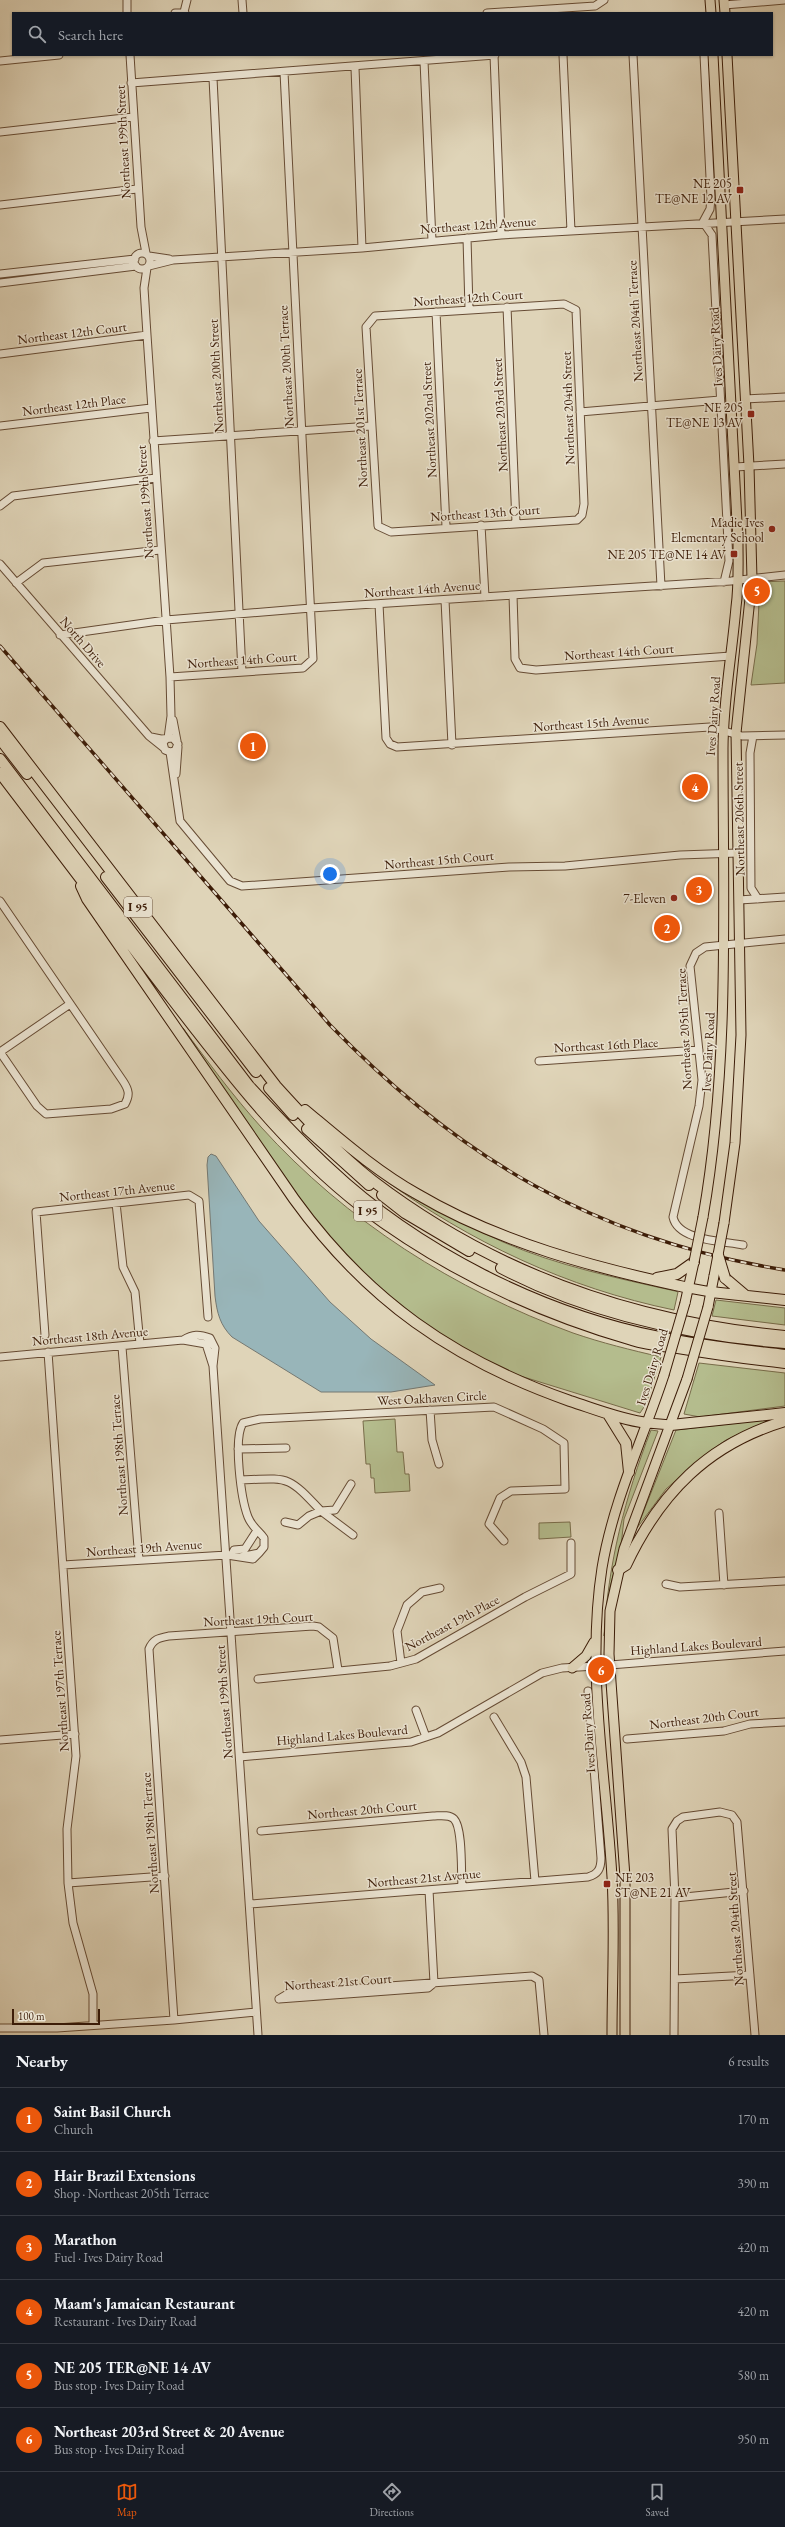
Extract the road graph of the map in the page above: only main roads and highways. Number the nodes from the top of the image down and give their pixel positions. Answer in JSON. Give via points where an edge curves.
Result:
{"nodes":[{"id":1,"x":710,"y":0,"type":"edge"},
{"id":2,"x":711,"y":12,"type":"edge"},
{"id":3,"x":713,"y":56,"type":"edge"},
{"id":4,"x":727,"y":56,"type":"edge"},
{"id":5,"x":0,"y":727,"type":"edge"},
{"id":6,"x":0,"y":739,"type":"edge"},
{"id":7,"x":0,"y":759,"type":"edge"},
{"id":8,"x":0,"y":774,"type":"edge"},
{"id":9,"x":75,"y":871,"type":"junction"},
{"id":10,"x":276,"y":1086,"type":"junction"},
{"id":11,"x":718,"y":1255,"type":"junction"},
{"id":12,"x":693,"y":1266,"type":"junction"},
{"id":13,"x":653,"y":1279,"type":"junction"},
{"id":14,"x":689,"y":1288,"type":"junction"},
{"id":15,"x":711,"y":1292,"type":"junction"},
{"id":16,"x":745,"y":1295,"type":"junction"},
{"id":17,"x":785,"y":1300,"type":"edge"},
{"id":18,"x":785,"y":1336,"type":"edge"},
{"id":19,"x":785,"y":1343,"type":"edge"},
{"id":20,"x":785,"y":1355,"type":"edge"},
{"id":21,"x":785,"y":1363,"type":"edge"},
{"id":22,"x":785,"y":1413,"type":"edge"},
{"id":23,"x":608,"y":1414,"type":"junction"},
{"id":24,"x":785,"y":1421,"type":"edge"},
{"id":25,"x":648,"y":1423,"type":"junction"},
{"id":26,"x":671,"y":1425,"type":"junction"},
{"id":27,"x":629,"y":1472,"type":"junction"},
{"id":28,"x":618,"y":1570,"type":"junction"},
{"id":29,"x":595,"y":1641,"type":"junction"},
{"id":30,"x":610,"y":1665,"type":"junction"},
{"id":31,"x":596,"y":1666,"type":"junction"},
{"id":32,"x":572,"y":1668,"type":"road end"},
{"id":33,"x":612,"y":2035,"type":"edge"},
{"id":34,"x":625,"y":2035,"type":"edge"}],
"edges":[{"from":1,"to":2,"type":"main road"},
{"from":3,"to":12,"type":"main road","name":"Ives Dairy Road","bridge":true,"via":[[735,467],[738,581],[724,731],[724,944],[719,1091],[703,1218]]},
{"from":4,"to":11,"type":"main road","name":"Ives Dairy Road","bridge":true,"via":[[749,466],[752,579],[736,733],[741,1036],[737,1113]]},
{"from":5,"to":10,"type":"highway","number":"I 95"},
{"from":6,"to":19,"type":"highway","via":[[278,1100],[352,1172],[405,1213],[450,1241],[525,1281],[598,1309],[656,1325],[709,1335]]},
{"from":7,"to":20,"type":"highway","via":[[249,1086],[329,1169],[374,1206],[443,1252],[515,1290],[581,1316],[658,1337]]},
{"from":8,"to":9,"type":"highway","number":"I 95"},
{"from":9,"to":21,"type":"highway","number":"I 95","via":[[258,1107],[304,1156],[367,1210],[421,1247],[474,1278],[537,1307],[634,1341]]},
{"from":9,"to":23,"type":"highway","via":[[87,899],[294,1199],[325,1240],[355,1272],[411,1320],[475,1361],[525,1385]]},
{"from":10,"to":13,"type":"highway","via":[[371,1164],[441,1208],[492,1232],[542,1251]]},
{"from":10,"to":18,"type":"highway","number":"I 95","via":[[321,1134],[372,1180],[432,1222],[496,1259],[559,1286],[642,1313],[742,1332]]},
{"from":11,"to":15,"type":"main road","name":"Ives Dairy Road","bridge":true},
{"from":11,"to":16,"type":"highway","bridge":true,"via":[[725,1278]]},
{"from":12,"to":13,"type":"highway","via":[[672,1276]]},
{"from":12,"to":14,"type":"main road","name":"Ives Dairy Road"},
{"from":13,"to":14,"type":"highway"},
{"from":14,"to":15,"type":"main road"},
{"from":14,"to":25,"type":"main road","name":"Ives Dairy Road","bridge":true},
{"from":15,"to":16,"type":"highway"},
{"from":15,"to":26,"type":"main road","name":"Ives Dairy Road","bridge":true,"via":[[687,1379]]},
{"from":16,"to":17,"type":"highway"},
{"from":22,"to":26,"type":"highway"},
{"from":23,"to":25,"type":"highway"},
{"from":23,"to":27,"type":"highway","via":[[626,1443]]},
{"from":24,"to":28,"type":"highway","via":[[734,1441],[693,1470],[657,1510],[626,1565]]},
{"from":25,"to":26,"type":"main road"},
{"from":25,"to":27,"type":"main road","name":"Ives Dairy Road"},
{"from":26,"to":28,"type":"main road","name":"Ives Dairy Road"},
{"from":27,"to":29,"type":"main road","name":"Ives Dairy Road","via":[[614,1512],[606,1547],[599,1586]]},
{"from":28,"to":30,"type":"main road","name":"Ives Dairy Road","via":[[610,1611]]},
{"from":29,"to":31,"type":"main road","name":"Ives Dairy Road"},
{"from":29,"to":32,"type":"main road","via":[[586,1656]]},
{"from":30,"to":31,"type":"main road"},
{"from":30,"to":34,"type":"main road","name":"Ives Dairy Road","via":[[625,1877]]},
{"from":31,"to":33,"type":"main road","name":"Ives Dairy Road","via":[[612,1878]]}]}
